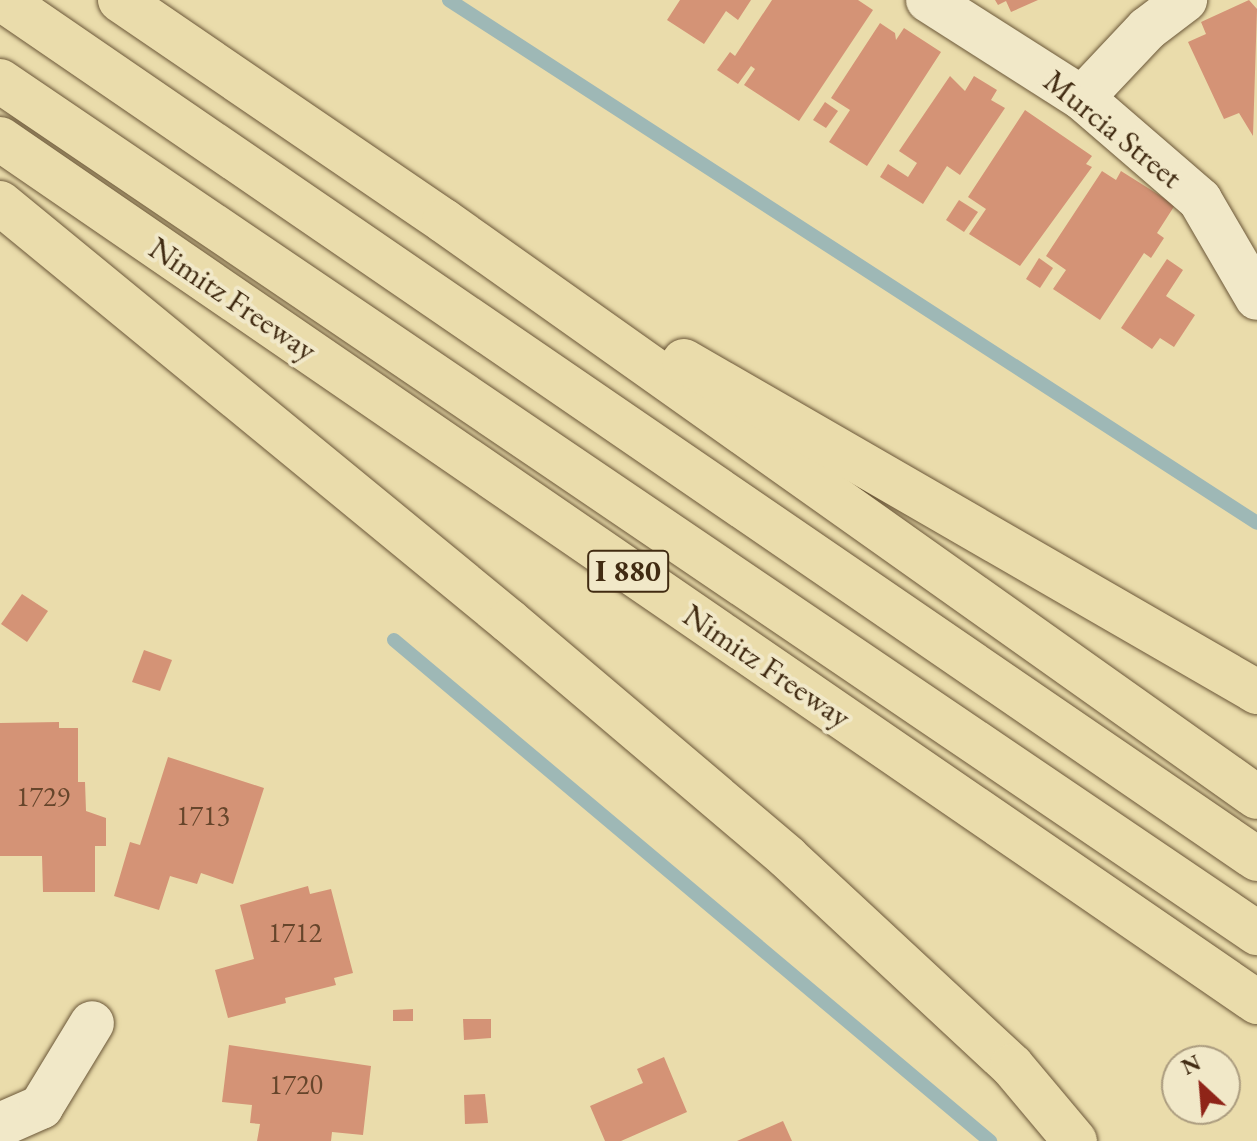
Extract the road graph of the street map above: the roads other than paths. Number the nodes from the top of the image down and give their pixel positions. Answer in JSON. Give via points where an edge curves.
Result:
{"nodes":[{"id":1,"x":3,"y":0,"type":"edge"},
{"id":2,"x":120,"y":0,"type":"edge"},
{"id":3,"x":928,"y":0,"type":"edge"},
{"id":4,"x":1185,"y":0,"type":"edge"},
{"id":5,"x":0,"y":81,"type":"edge"},
{"id":6,"x":1082,"y":98,"type":"junction"},
{"id":7,"x":0,"y":139,"type":"edge"},
{"id":8,"x":0,"y":203,"type":"edge"},
{"id":9,"x":444,"y":221,"type":"junction"},
{"id":10,"x":1257,"y":298,"type":"edge"},
{"id":11,"x":1257,"y":692,"type":"edge"},
{"id":12,"x":1257,"y":797,"type":"edge"},
{"id":13,"x":1257,"y":859,"type":"edge"},
{"id":14,"x":1257,"y":933,"type":"edge"},
{"id":15,"x":1257,"y":1002,"type":"edge"},
{"id":16,"x":92,"y":1023,"type":"dead end"},
{"id":17,"x":0,"y":1125,"type":"edge"},
{"id":18,"x":1075,"y":1141,"type":"edge"}],
"edges":[{"from":1,"to":13,"type":"highway"},
{"from":2,"to":9,"type":"highway"},
{"from":3,"to":6,"type":"street","name":"Murcia Street"},
{"from":4,"to":6,"type":"street","via":[[1147,29]]},
{"from":5,"to":14,"type":"highway","number":"I 880"},
{"from":6,"to":10,"type":"street","name":"Murcia Street","via":[[1200,200]]},
{"from":7,"to":15,"type":"highway","name":"Nimitz Freeway","number":"I 880"},
{"from":8,"to":18,"type":"highway","via":[[787,857],[1012,1066]]},
{"from":9,"to":11,"type":"highway"},
{"from":9,"to":12,"type":"highway"},
{"from":16,"to":17,"type":"street","via":[[41,1107]]}]}
